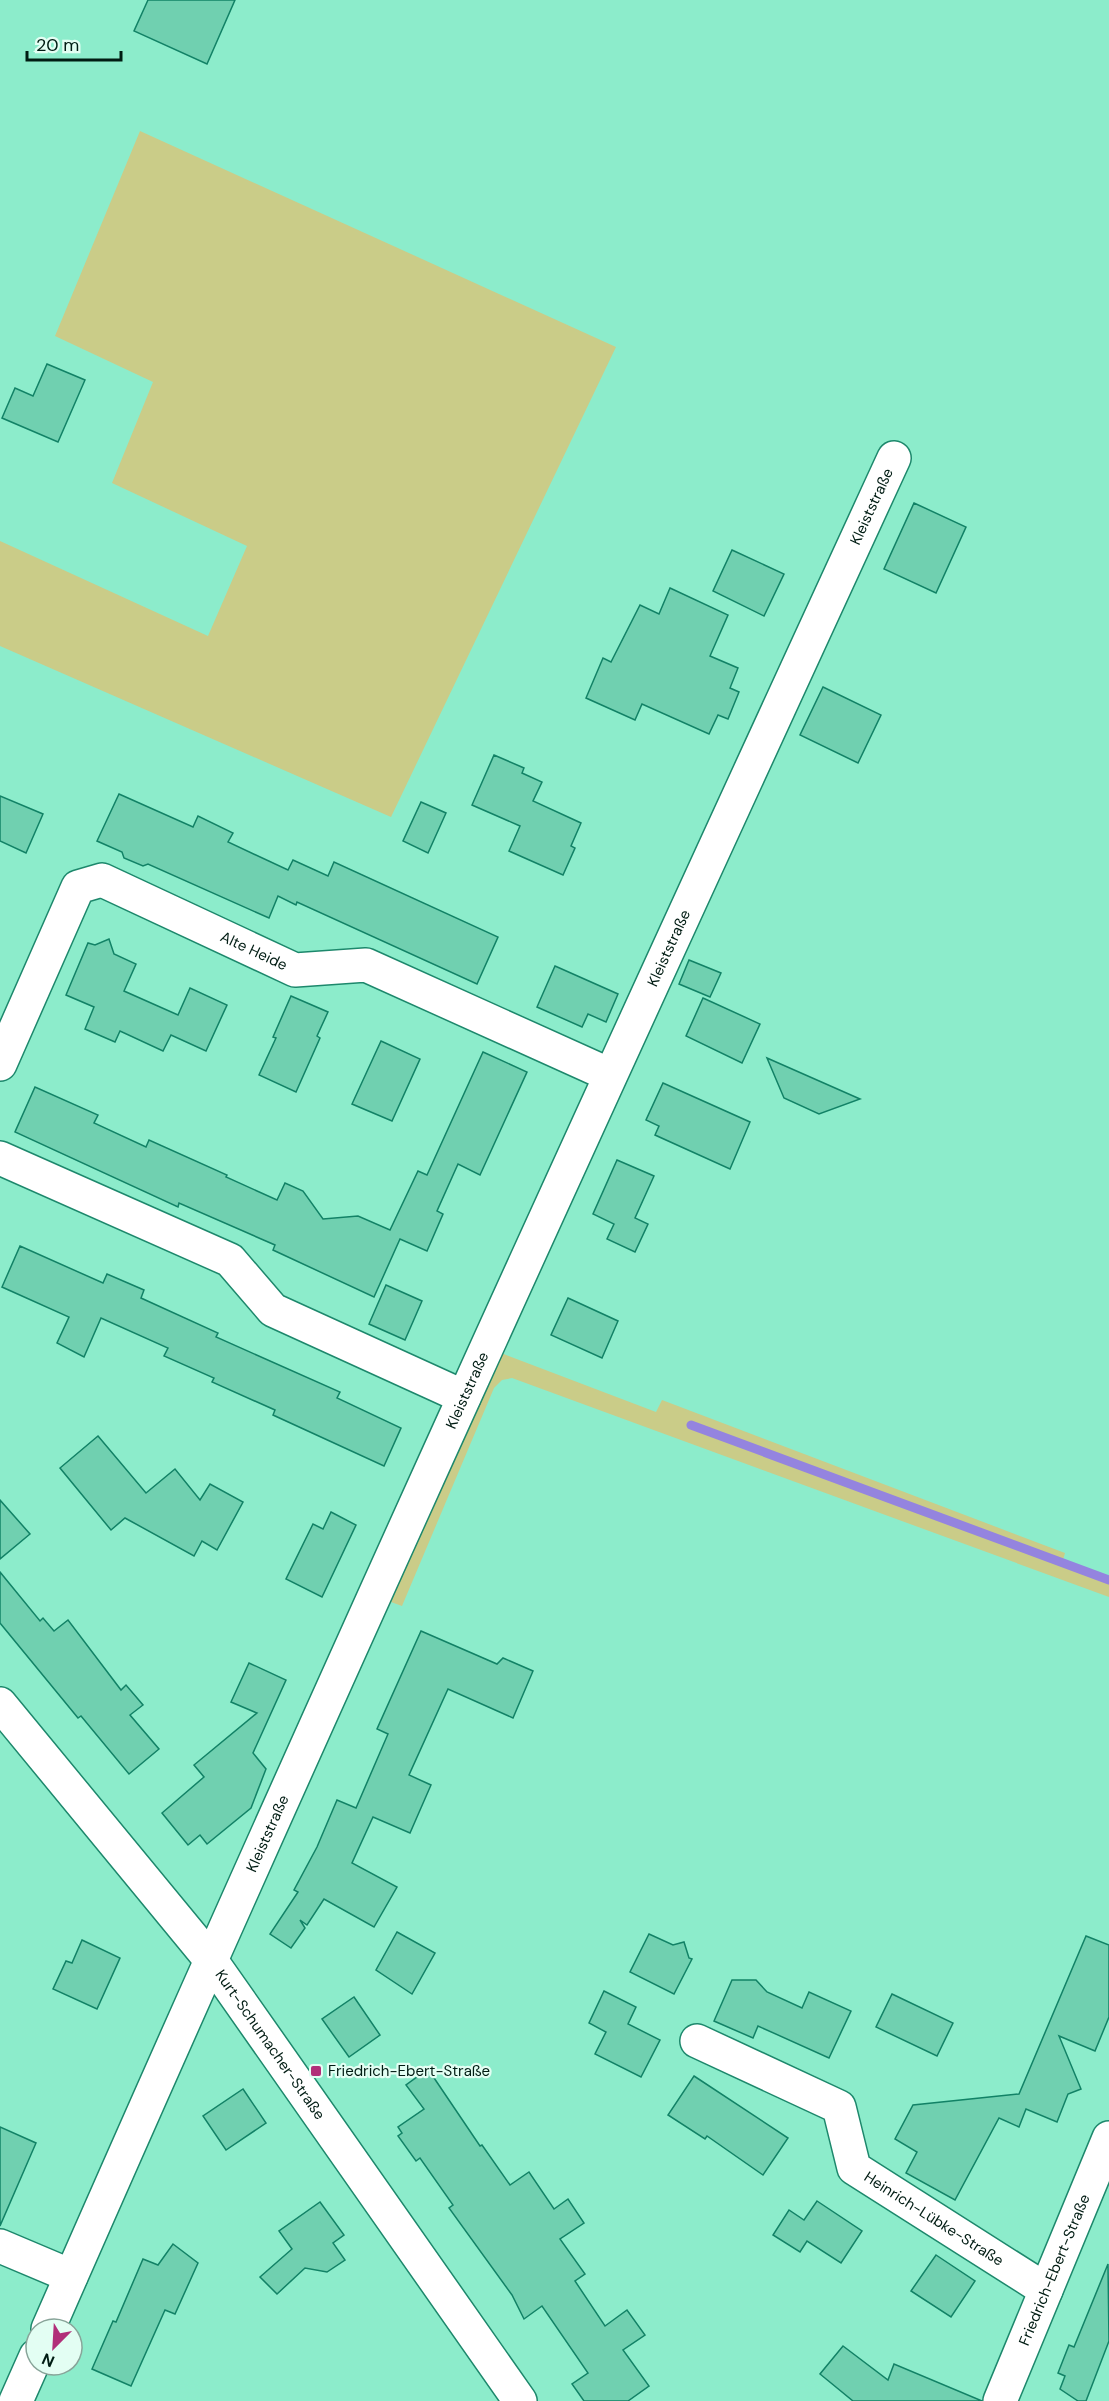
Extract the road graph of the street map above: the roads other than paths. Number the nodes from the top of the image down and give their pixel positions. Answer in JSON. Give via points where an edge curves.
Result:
{"nodes":[{"id":1,"x":894,"y":458,"type":"dead end"},
{"id":2,"x":0,"y":1064,"type":"edge"},
{"id":3,"x":610,"y":1075,"type":"junction"},
{"id":4,"x":0,"y":1158,"type":"edge"},
{"id":5,"x":464,"y":1397,"type":"junction"},
{"id":6,"x":0,"y":1704,"type":"edge"},
{"id":7,"x":210,"y":1959,"type":"junction"},
{"id":8,"x":697,"y":2041,"type":"dead end"},
{"id":9,"x":1107,"y":2148,"type":"edge"},
{"id":10,"x":0,"y":2246,"type":"edge"},
{"id":11,"x":71,"y":2276,"type":"junction"},
{"id":12,"x":1046,"y":2290,"type":"junction"},
{"id":13,"x":53,"y":2317,"type":"edge"},
{"id":14,"x":27,"y":2377,"type":"edge"},
{"id":15,"x":16,"y":2401,"type":"edge"},
{"id":16,"x":520,"y":2401,"type":"edge"},
{"id":17,"x":1000,"y":2401,"type":"edge"}],
"edges":[{"from":1,"to":3,"type":"street","name":"Kleiststraße"},
{"from":2,"to":3,"type":"street","name":"Alte Heide","via":[[78,887],[102,880],[295,970],[366,965]]},
{"from":3,"to":5,"type":"street","name":"Kleiststraße"},
{"from":4,"to":5,"type":"street","via":[[230,1260],[273,1310]]},
{"from":5,"to":7,"type":"street","name":"Kleiststraße"},
{"from":6,"to":7,"type":"street","name":"Kurt-Schumacher-Straße"},
{"from":7,"to":11,"type":"street","name":"Kleiststraße"},
{"from":7,"to":16,"type":"street","name":"Kurt-Schumacher-Straße"},
{"from":8,"to":12,"type":"street","name":"Heinrich-Lübke-Straße","via":[[838,2107],[854,2168]]},
{"from":9,"to":12,"type":"street","name":"Friedrich-Ebert-Straße"},
{"from":10,"to":11,"type":"street"},
{"from":11,"to":13,"type":"street","name":"Kleiststraße"},
{"from":12,"to":17,"type":"street","name":"Friedrich-Ebert-Straße"},
{"from":14,"to":15,"type":"street"}]}
